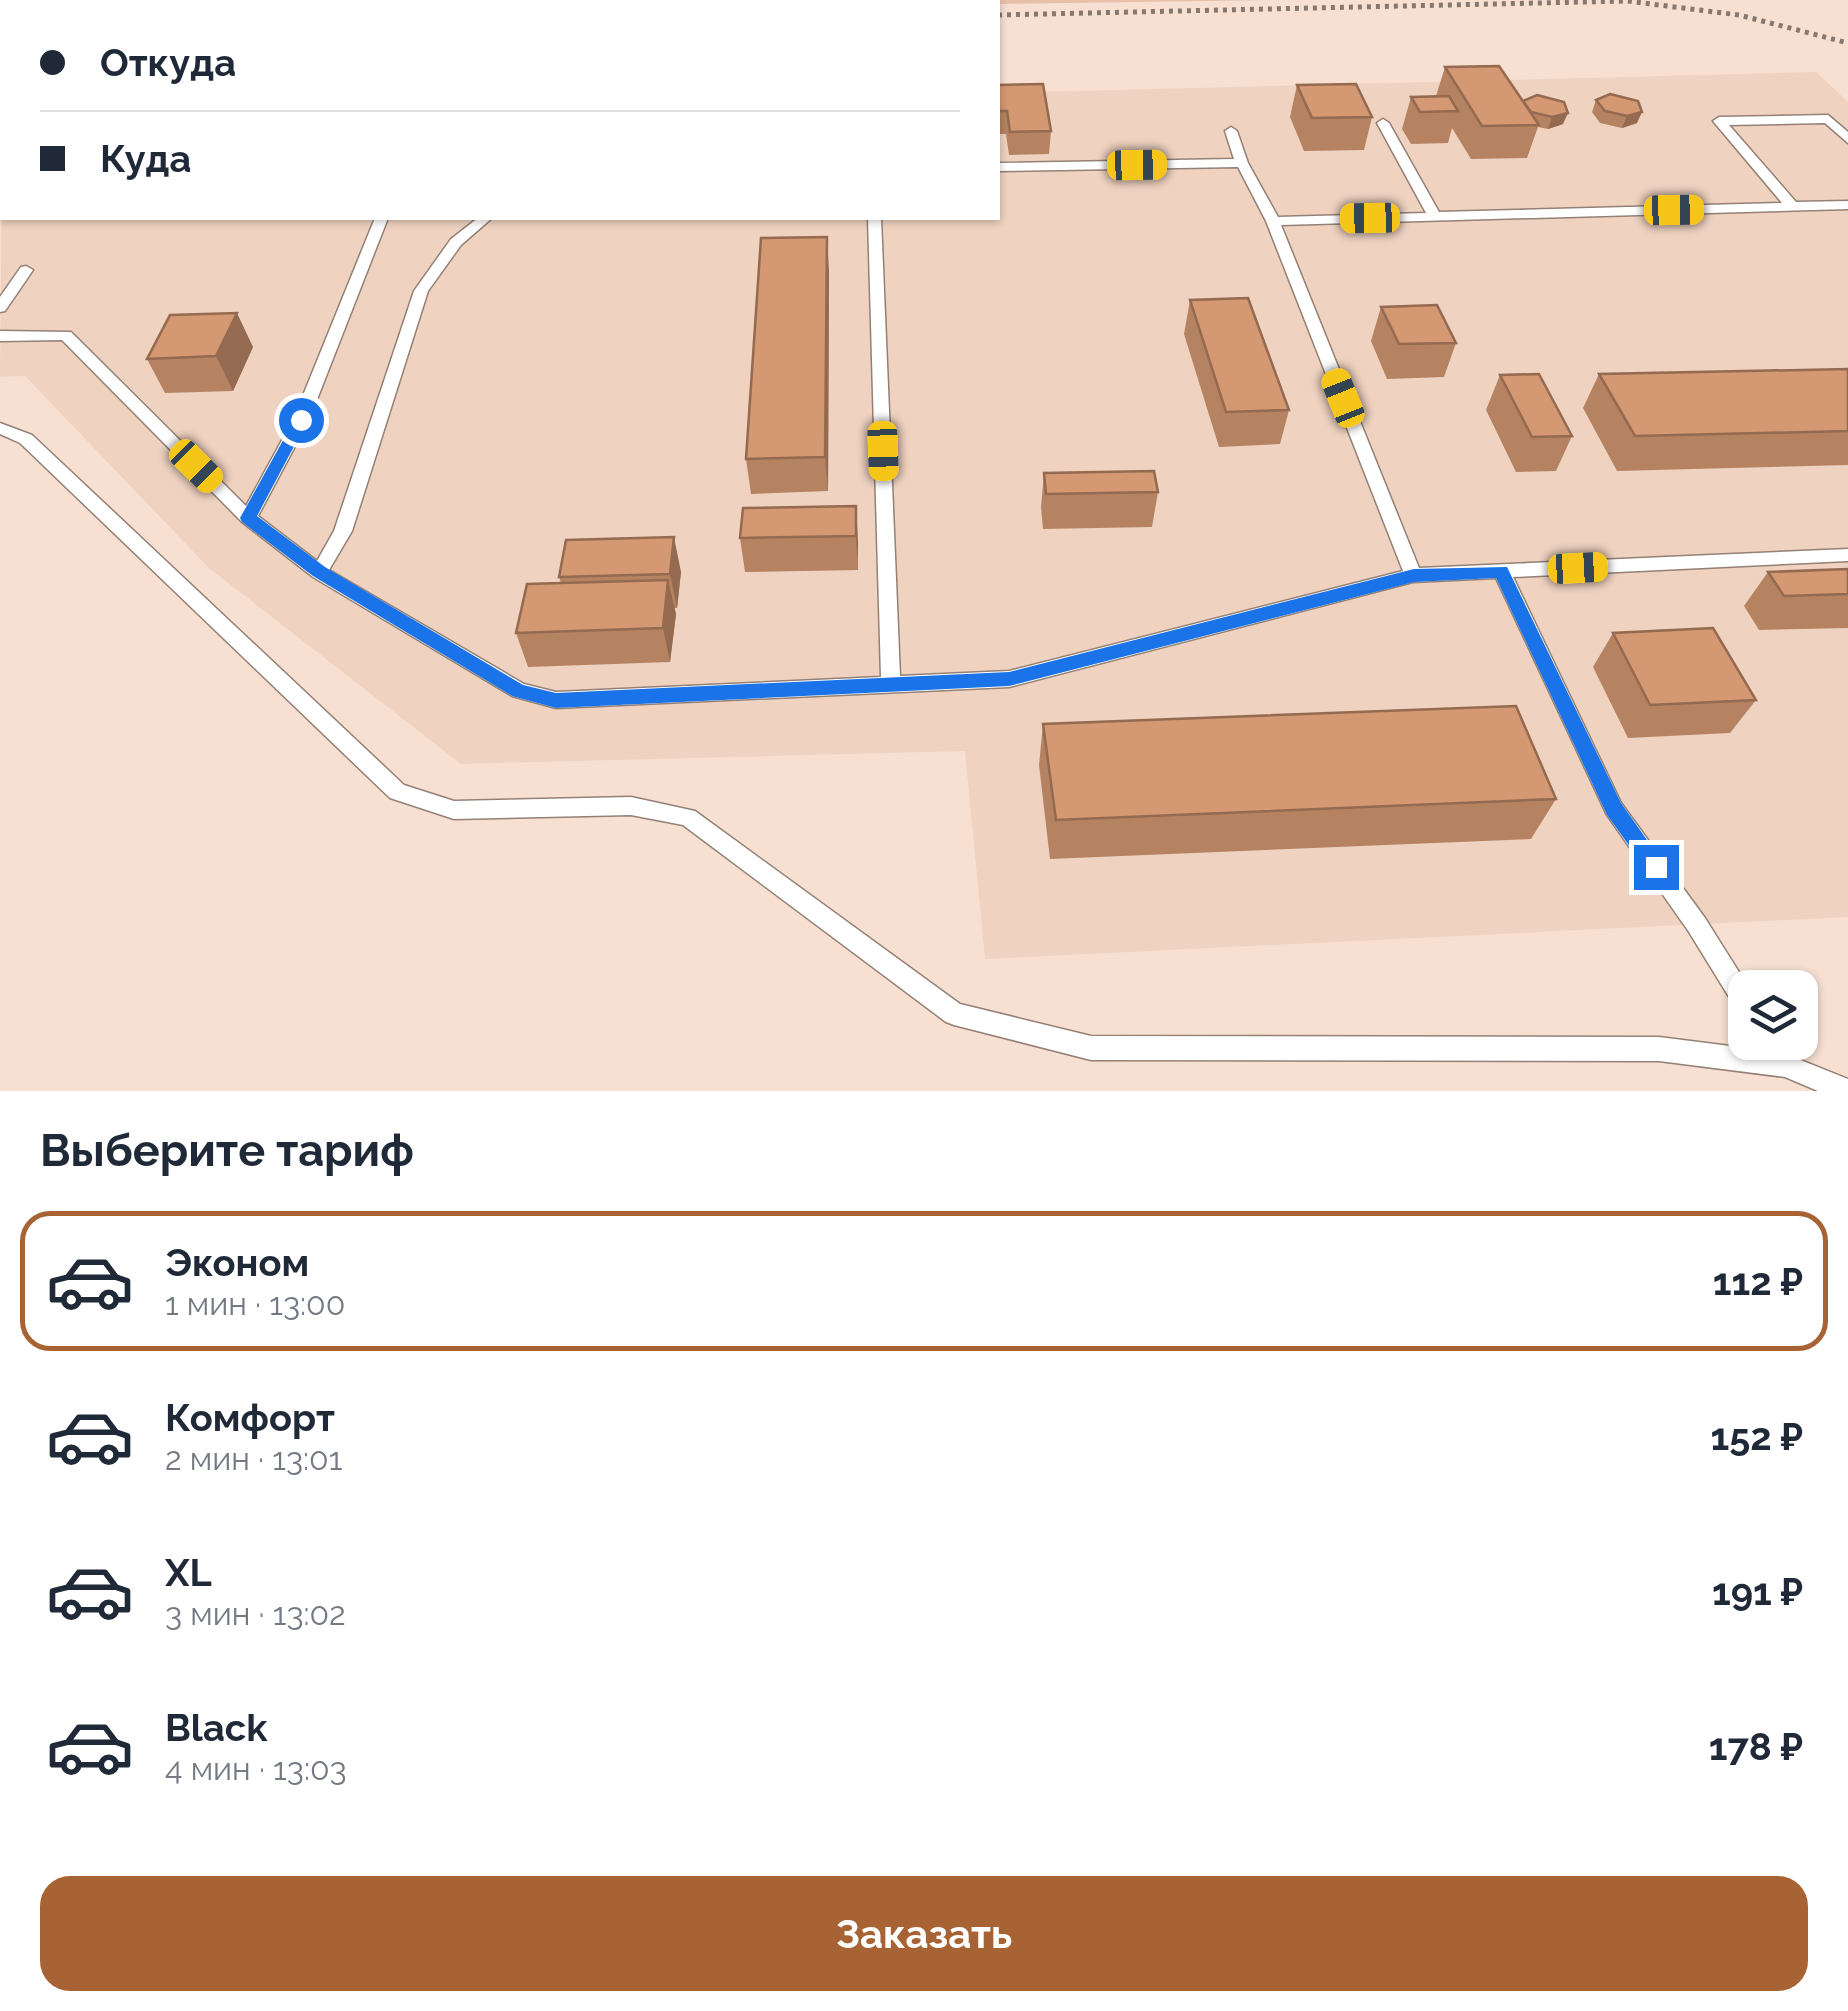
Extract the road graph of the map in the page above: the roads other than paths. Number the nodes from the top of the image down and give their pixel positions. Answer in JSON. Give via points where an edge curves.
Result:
{"nodes":[{"id":1,"x":1383,"y":124,"type":"dead end"},
{"id":2,"x":1230,"y":132,"type":"dead end"},
{"id":3,"x":1848,"y":139,"type":"edge"},
{"id":4,"x":1242,"y":163,"type":"junction"},
{"id":5,"x":1000,"y":168,"type":"edge"},
{"id":6,"x":1848,"y":205,"type":"edge"},
{"id":7,"x":1793,"y":207,"type":"junction"},
{"id":8,"x":1435,"y":216,"type":"junction"},
{"id":9,"x":381,"y":220,"type":"edge"},
{"id":10,"x":484,"y":220,"type":"edge"},
{"id":11,"x":876,"y":220,"type":"edge"},
{"id":12,"x":1273,"y":221,"type":"junction"},
{"id":13,"x":26,"y":270,"type":"dead end"},
{"id":14,"x":0,"y":308,"type":"edge"},
{"id":15,"x":0,"y":336,"type":"edge"},
{"id":16,"x":0,"y":428,"type":"edge"},
{"id":17,"x":248,"y":518,"type":"junction"},
{"id":18,"x":1848,"y":555,"type":"edge"},
{"id":19,"x":319,"y":572,"type":"junction"},
{"id":20,"x":1502,"y":572,"type":"junction"},
{"id":21,"x":1414,"y":576,"type":"junction"},
{"id":22,"x":890,"y":684,"type":"junction"},
{"id":23,"x":1728,"y":974,"type":"edge"},
{"id":24,"x":1781,"y":1060,"type":"edge"},
{"id":25,"x":1785,"y":1066,"type":"junction"},
{"id":26,"x":1846,"y":1091,"type":"edge"}],
"edges":[{"from":1,"to":8,"type":"lane"},
{"from":2,"to":4,"type":"lane"},
{"from":3,"to":7,"type":"lane","via":[[1828,119],[1719,121]]},
{"from":4,"to":5,"type":"lane"},
{"from":4,"to":12,"type":"lane"},
{"from":6,"to":7,"type":"lane"},
{"from":7,"to":8,"type":"lane"},
{"from":8,"to":12,"type":"lane"},
{"from":9,"to":17,"type":"lane","via":[[301,420]]},
{"from":10,"to":19,"type":"lane","via":[[456,242],[421,292],[343,531]]},
{"from":11,"to":22,"type":"lane"},
{"from":12,"to":21,"type":"lane"},
{"from":13,"to":14,"type":"lane"},
{"from":15,"to":17,"type":"lane","via":[[66,335]]},
{"from":16,"to":25,"type":"lane","via":[[26,438],[398,792],[454,810],[631,806],[688,817],[954,1014],[1090,1048],[1659,1049]]},
{"from":17,"to":19,"type":"lane"},
{"from":18,"to":20,"type":"lane"},
{"from":19,"to":22,"type":"lane","via":[[519,691],[556,700]]},
{"from":20,"to":21,"type":"lane"},
{"from":20,"to":23,"type":"lane","via":[[1614,809]]},
{"from":21,"to":22,"type":"lane","via":[[1009,679]]},
{"from":24,"to":25,"type":"lane"},
{"from":25,"to":26,"type":"lane"}]}
